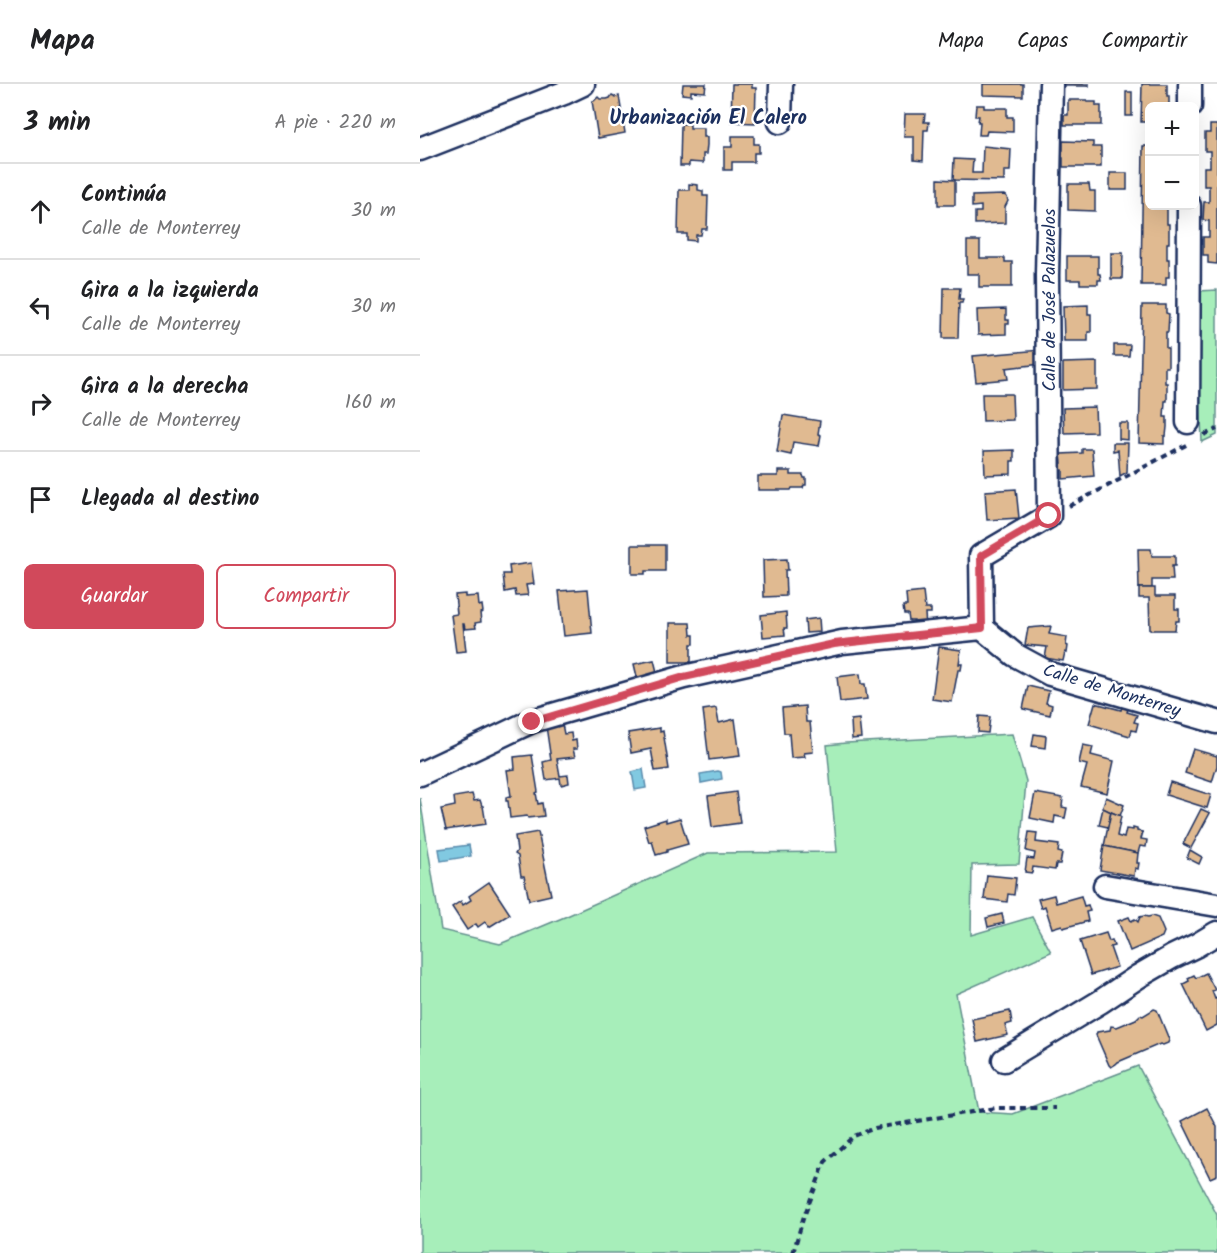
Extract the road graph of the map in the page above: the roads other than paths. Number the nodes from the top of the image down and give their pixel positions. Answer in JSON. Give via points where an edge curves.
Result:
{"nodes":[{"id":1,"x":583,"y":84,"type":"edge"},
{"id":2,"x":781,"y":84,"type":"edge"},
{"id":3,"x":1051,"y":84,"type":"edge"},
{"id":4,"x":1190,"y":84,"type":"edge"},
{"id":5,"x":1190,"y":102,"type":"edge"},
{"id":6,"x":780,"y":122,"type":"dead end"},
{"id":7,"x":420,"y":149,"type":"edge"},
{"id":8,"x":1189,"y":210,"type":"edge"},
{"id":9,"x":1188,"y":422,"type":"dead end"},
{"id":10,"x":982,"y":628,"type":"junction"},
{"id":11,"x":1217,"y":722,"type":"edge"},
{"id":12,"x":420,"y":774,"type":"edge"},
{"id":13,"x":1105,"y":885,"type":"dead end"},
{"id":14,"x":1217,"y":904,"type":"edge"},
{"id":15,"x":1217,"y":933,"type":"edge"},
{"id":16,"x":1004,"y":1060,"type":"dead end"}],
"edges":[{"from":1,"to":7,"type":"street"},
{"from":2,"to":6,"type":"street"},
{"from":3,"to":10,"type":"street","name":"Calle de José Palazuelos","via":[[1047,275],[1049,516],[981,556]]},
{"from":4,"to":5,"type":"street"},
{"from":8,"to":9,"type":"street"},
{"from":10,"to":11,"type":"street","name":"Calle de Monterrey","via":[[1015,655],[1050,674]]},
{"from":10,"to":12,"type":"street","via":[[842,642],[684,677],[532,722]]},
{"from":13,"to":14,"type":"street"},
{"from":15,"to":16,"type":"street","via":[[1139,976]]}]}
